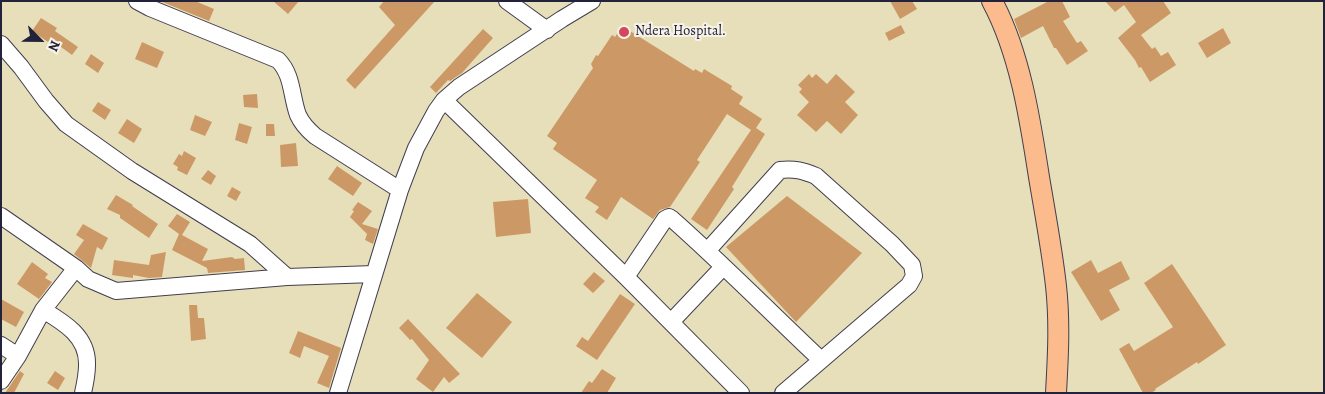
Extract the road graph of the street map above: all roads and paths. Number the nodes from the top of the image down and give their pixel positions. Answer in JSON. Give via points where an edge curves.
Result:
{"nodes":[{"id":1,"x":137,"y":1,"type":"edge"},
{"id":2,"x":507,"y":1,"type":"edge"},
{"id":3,"x":592,"y":1,"type":"edge"},
{"id":4,"x":992,"y":1,"type":"edge"},
{"id":5,"x":547,"y":30,"type":"junction"},
{"id":6,"x":1,"y":44,"type":"edge"},
{"id":7,"x":444,"y":100,"type":"junction"},
{"id":8,"x":400,"y":190,"type":"junction"},
{"id":9,"x":1,"y":216,"type":"edge"},
{"id":10,"x":708,"y":250,"type":"junction"},
{"id":11,"x":723,"y":267,"type":"junction"},
{"id":12,"x":76,"y":268,"type":"junction"},
{"id":13,"x":374,"y":274,"type":"junction"},
{"id":14,"x":287,"y":277,"type":"junction"},
{"id":15,"x":626,"y":277,"type":"junction"},
{"id":16,"x":43,"y":310,"type":"junction"},
{"id":17,"x":671,"y":322,"type":"junction"},
{"id":18,"x":1,"y":345,"type":"edge"},
{"id":19,"x":18,"y":356,"type":"junction"},
{"id":20,"x":821,"y":360,"type":"junction"},
{"id":21,"x":1,"y":382,"type":"edge"},
{"id":22,"x":84,"y":393,"type":"edge"},
{"id":23,"x":338,"y":393,"type":"edge"},
{"id":24,"x":741,"y":393,"type":"edge"},
{"id":25,"x":783,"y":393,"type":"edge"},
{"id":26,"x":1056,"y":393,"type":"edge"}],
"edges":[{"from":1,"to":8,"type":"street","via":[[278,60],[288,71],[298,115],[304,126]]},
{"from":2,"to":5,"type":"street"},
{"from":3,"to":5,"type":"street"},
{"from":4,"to":26,"type":"main road","via":[[1016,62],[1033,140],[1056,286],[1059,326]]},
{"from":5,"to":7,"type":"street"},
{"from":6,"to":14,"type":"street","via":[[66,124],[250,244]]},
{"from":7,"to":8,"type":"street","via":[[416,148]]},
{"from":7,"to":15,"type":"street"},
{"from":8,"to":13,"type":"street"},
{"from":9,"to":12,"type":"street"},
{"from":10,"to":11,"type":"street"},
{"from":10,"to":15,"type":"street","via":[[668,217]]},
{"from":10,"to":20,"type":"street","via":[[780,170],[792,169],[816,176],[892,244],[912,265],[914,276],[909,285]]},
{"from":11,"to":17,"type":"street"},
{"from":11,"to":20,"type":"street"},
{"from":12,"to":14,"type":"street","via":[[88,278],[116,291]]},
{"from":12,"to":16,"type":"street"},
{"from":13,"to":14,"type":"street"},
{"from":13,"to":23,"type":"street"},
{"from":15,"to":17,"type":"street"},
{"from":16,"to":19,"type":"street"},
{"from":16,"to":22,"type":"street","via":[[65,323],[85,349]]},
{"from":17,"to":24,"type":"street"},
{"from":18,"to":19,"type":"street"},
{"from":19,"to":21,"type":"street"},
{"from":20,"to":25,"type":"street"}]}
